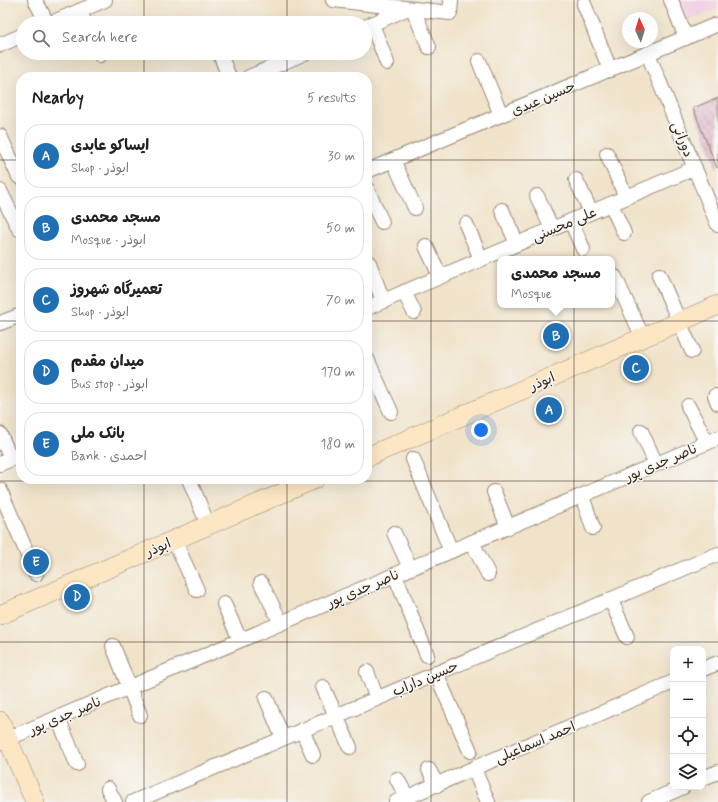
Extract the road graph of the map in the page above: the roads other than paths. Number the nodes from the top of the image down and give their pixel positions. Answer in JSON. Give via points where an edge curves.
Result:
{"nodes":[{"id":1,"x":35,"y":0,"type":"edge"},
{"id":2,"x":333,"y":0,"type":"edge"},
{"id":3,"x":671,"y":0,"type":"edge"},
{"id":4,"x":101,"y":1,"type":"edge"},
{"id":5,"x":584,"y":4,"type":"dead end"},
{"id":6,"x":450,"y":7,"type":"edge"},
{"id":7,"x":410,"y":9,"type":"junction"},
{"id":8,"x":43,"y":16,"type":"edge"},
{"id":9,"x":84,"y":16,"type":"edge"},
{"id":10,"x":372,"y":23,"type":"edge"},
{"id":11,"x":718,"y":24,"type":"edge"},
{"id":12,"x":372,"y":33,"type":"edge"},
{"id":13,"x":16,"y":38,"type":"edge"},
{"id":14,"x":686,"y":38,"type":"junction"},
{"id":15,"x":0,"y":45,"type":"edge"},
{"id":16,"x":429,"y":47,"type":"dead end"},
{"id":17,"x":648,"y":54,"type":"junction"},
{"id":18,"x":222,"y":60,"type":"edge"},
{"id":19,"x":288,"y":60,"type":"edge"},
{"id":20,"x":479,"y":61,"type":"dead end"},
{"id":21,"x":387,"y":63,"type":"dead end"},
{"id":22,"x":610,"y":70,"type":"junction"},
{"id":23,"x":227,"y":72,"type":"edge"},
{"id":24,"x":260,"y":72,"type":"edge"},
{"id":25,"x":501,"y":115,"type":"junction"},
{"id":26,"x":0,"y":136,"type":"edge"},
{"id":27,"x":607,"y":154,"type":"dead end"},
{"id":28,"x":393,"y":160,"type":"junction"},
{"id":29,"x":695,"y":168,"type":"junction"},
{"id":30,"x":16,"y":169,"type":"edge"},
{"id":31,"x":372,"y":169,"type":"edge"},
{"id":32,"x":16,"y":179,"type":"edge"},
{"id":33,"x":576,"y":180,"type":"dead end"},
{"id":34,"x":0,"y":185,"type":"edge"},
{"id":35,"x":0,"y":190,"type":"edge"},
{"id":36,"x":537,"y":196,"type":"dead end"},
{"id":37,"x":626,"y":197,"type":"junction"},
{"id":38,"x":372,"y":200,"type":"edge"},
{"id":39,"x":611,"y":204,"type":"junction"},
{"id":40,"x":415,"y":208,"type":"dead end"},
{"id":41,"x":502,"y":210,"type":"dead end"},
{"id":42,"x":591,"y":212,"type":"junction"},
{"id":43,"x":571,"y":221,"type":"junction"},
{"id":44,"x":382,"y":222,"type":"dead end"},
{"id":45,"x":16,"y":223,"type":"edge"},
{"id":46,"x":466,"y":224,"type":"dead end"},
{"id":47,"x":718,"y":225,"type":"edge"},
{"id":48,"x":552,"y":229,"type":"junction"},
{"id":49,"x":624,"y":233,"type":"dead end"},
{"id":50,"x":517,"y":244,"type":"junction"},
{"id":51,"x":426,"y":246,"type":"dead end"},
{"id":52,"x":583,"y":248,"type":"dead end"},
{"id":53,"x":482,"y":259,"type":"junction"},
{"id":54,"x":372,"y":271,"type":"edge"},
{"id":55,"x":659,"y":275,"type":"dead end"},
{"id":56,"x":440,"y":276,"type":"junction"},
{"id":57,"x":615,"y":277,"type":"dead end"},
{"id":58,"x":404,"y":292,"type":"junction"},
{"id":59,"x":383,"y":301,"type":"junction"},
{"id":60,"x":718,"y":305,"type":"edge"},
{"id":61,"x":372,"y":306,"type":"edge"},
{"id":62,"x":414,"y":312,"type":"dead end"},
{"id":63,"x":16,"y":316,"type":"edge"},
{"id":64,"x":679,"y":322,"type":"junction"},
{"id":65,"x":0,"y":323,"type":"edge"},
{"id":66,"x":642,"y":338,"type":"junction"},
{"id":67,"x":692,"y":351,"type":"dead end"},
{"id":68,"x":372,"y":370,"type":"edge"},
{"id":69,"x":688,"y":406,"type":"dead end"},
{"id":70,"x":391,"y":412,"type":"dead end"},
{"id":71,"x":641,"y":431,"type":"dead end"},
{"id":72,"x":0,"y":434,"type":"edge"},
{"id":73,"x":712,"y":440,"type":"edge"},
{"id":74,"x":372,"y":455,"type":"edge"},
{"id":75,"x":11,"y":459,"type":"edge"},
{"id":76,"x":412,"y":459,"type":"dead end"},
{"id":77,"x":656,"y":464,"type":"junction"},
{"id":78,"x":191,"y":484,"type":"edge"},
{"id":79,"x":303,"y":484,"type":"edge"},
{"id":80,"x":0,"y":490,"type":"edge"},
{"id":81,"x":494,"y":492,"type":"dead end"},
{"id":82,"x":582,"y":496,"type":"junction"},
{"id":83,"x":208,"y":525,"type":"junction"},
{"id":84,"x":508,"y":527,"type":"junction"},
{"id":85,"x":593,"y":528,"type":"dead end"},
{"id":86,"x":394,"y":533,"type":"dead end"},
{"id":87,"x":174,"y":540,"type":"junction"},
{"id":88,"x":472,"y":542,"type":"junction"},
{"id":89,"x":451,"y":551,"type":"junction"},
{"id":90,"x":718,"y":554,"type":"edge"},
{"id":91,"x":410,"y":568,"type":"junction"},
{"id":92,"x":36,"y":574,"type":"dead end"},
{"id":93,"x":488,"y":574,"type":"dead end"},
{"id":94,"x":395,"y":575,"type":"junction"},
{"id":95,"x":261,"y":583,"type":"dead end"},
{"id":96,"x":197,"y":590,"type":"dead end"},
{"id":97,"x":611,"y":600,"type":"junction"},
{"id":98,"x":224,"y":604,"type":"dead end"},
{"id":99,"x":0,"y":615,"type":"edge"},
{"id":100,"x":281,"y":623,"type":"junction"},
{"id":101,"x":627,"y":637,"type":"dead end"},
{"id":102,"x":240,"y":640,"type":"junction"},
{"id":103,"x":113,"y":646,"type":"dead end"},
{"id":104,"x":427,"y":655,"type":"dead end"},
{"id":105,"x":718,"y":663,"type":"edge"},
{"id":106,"x":706,"y":668,"type":"edge"},
{"id":107,"x":367,"y":672,"type":"dead end"},
{"id":108,"x":436,"y":673,"type":"junction"},
{"id":109,"x":670,"y":683,"type":"edge"},
{"id":110,"x":129,"y":687,"type":"junction"},
{"id":111,"x":323,"y":687,"type":"dead end"},
{"id":112,"x":266,"y":698,"type":"dead end"},
{"id":113,"x":377,"y":698,"type":"junction"},
{"id":114,"x":140,"y":715,"type":"dead end"},
{"id":115,"x":337,"y":716,"type":"junction"},
{"id":116,"x":58,"y":718,"type":"junction"},
{"id":117,"x":0,"y":721,"type":"edge"},
{"id":118,"x":302,"y":730,"type":"junction"},
{"id":119,"x":283,"y":738,"type":"junction"},
{"id":120,"x":4,"y":740,"type":"edge"},
{"id":121,"x":350,"y":747,"type":"dead end"},
{"id":122,"x":470,"y":751,"type":"dead end"},
{"id":123,"x":313,"y":755,"type":"dead end"},
{"id":124,"x":77,"y":764,"type":"dead end"},
{"id":125,"x":474,"y":768,"type":"junction"},
{"id":126,"x":430,"y":770,"type":"dead end"},
{"id":127,"x":718,"y":772,"type":"edge"},
{"id":128,"x":706,"y":777,"type":"edge"},
{"id":129,"x":397,"y":779,"type":"dead end"},
{"id":130,"x":437,"y":785,"type":"junction"},
{"id":131,"x":108,"y":789,"type":"dead end"},
{"id":132,"x":676,"y":790,"type":"edge"},
{"id":133,"x":152,"y":798,"type":"edge"},
{"id":134,"x":402,"y":800,"type":"edge"},
{"id":135,"x":35,"y":802,"type":"edge"},
{"id":136,"x":115,"y":802,"type":"edge"},
{"id":137,"x":133,"y":802,"type":"edge"},
{"id":138,"x":488,"y":802,"type":"edge"},
{"id":139,"x":649,"y":802,"type":"edge"}],
"edges":[{"from":1,"to":8,"type":"street"},
{"from":2,"to":7,"type":"street"},
{"from":3,"to":14,"type":"street"},
{"from":4,"to":9,"type":"street"},
{"from":5,"to":22,"type":"street"},
{"from":6,"to":7,"type":"street"},
{"from":7,"to":10,"type":"street"},
{"from":7,"to":16,"type":"street"},
{"from":11,"to":14,"type":"street","name":"حسین عبدی"},
{"from":12,"to":21,"type":"street"},
{"from":13,"to":15,"type":"street"},
{"from":14,"to":17,"type":"street","name":"حسین عبدی"},
{"from":17,"to":22,"type":"street","name":"حسین عبدی"},
{"from":17,"to":29,"type":"street","name":"دورانی"},
{"from":18,"to":23,"type":"street"},
{"from":19,"to":24,"type":"street"},
{"from":20,"to":25,"type":"street"},
{"from":22,"to":25,"type":"street","name":"حسین عبدی"},
{"from":25,"to":28,"type":"street","name":"حسین عبدی"},
{"from":26,"to":30,"type":"street"},
{"from":27,"to":37,"type":"street"},
{"from":28,"to":31,"type":"street","name":"حسین عبدی"},
{"from":28,"to":40,"type":"street"},
{"from":29,"to":37,"type":"street","name":"علی محسنی"},
{"from":29,"to":47,"type":"street","name":"دورانی"},
{"from":32,"to":34,"type":"street"},
{"from":33,"to":42,"type":"street"},
{"from":35,"to":45,"type":"street"},
{"from":36,"to":48,"type":"street"},
{"from":37,"to":39,"type":"street","name":"علی محسنی"},
{"from":38,"to":44,"type":"street"},
{"from":39,"to":42,"type":"street","name":"علی محسنی"},
{"from":39,"to":49,"type":"street"},
{"from":41,"to":50,"type":"street"},
{"from":42,"to":43,"type":"street","name":"علی محسنی"},
{"from":43,"to":48,"type":"street","name":"علی محسنی"},
{"from":43,"to":52,"type":"street"},
{"from":46,"to":53,"type":"street"},
{"from":48,"to":50,"type":"street","name":"علی محسنی"},
{"from":50,"to":53,"type":"street","name":"علی محسنی"},
{"from":51,"to":56,"type":"street"},
{"from":53,"to":56,"type":"street","name":"علی محسنی"},
{"from":54,"to":59,"type":"street"},
{"from":55,"to":64,"type":"street"},
{"from":56,"to":58,"type":"street","name":"علی محسنی"},
{"from":57,"to":66,"type":"street"},
{"from":58,"to":59,"type":"street","name":"علی محسنی"},
{"from":58,"to":62,"type":"street"},
{"from":59,"to":61,"type":"street","name":"علی محسنی"},
{"from":60,"to":64,"type":"main road","name":"ابوذر"},
{"from":63,"to":65,"type":"street"},
{"from":64,"to":66,"type":"main road","name":"ابوذر"},
{"from":64,"to":67,"type":"street"},
{"from":66,"to":74,"type":"main road","name":"ابوذر"},
{"from":68,"to":70,"type":"street"},
{"from":69,"to":73,"type":"street"},
{"from":71,"to":77,"type":"street"},
{"from":72,"to":75,"type":"street"},
{"from":73,"to":77,"type":"street","name":"ناصر جدی پور"},
{"from":76,"to":89,"type":"street"},
{"from":77,"to":82,"type":"street","name":"ناصر جدی پور"},
{"from":78,"to":83,"type":"street"},
{"from":79,"to":83,"type":"main road","name":"ابوذر"},
{"from":80,"to":92,"type":"street"},
{"from":81,"to":84,"type":"street"},
{"from":82,"to":84,"type":"street","name":"ناصر جدی پور"},
{"from":82,"to":85,"type":"street"},
{"from":83,"to":87,"type":"main road","name":"ابوذر"},
{"from":84,"to":88,"type":"street","name":"ناصر جدی پور"},
{"from":86,"to":91,"type":"street"},
{"from":87,"to":96,"type":"street"},
{"from":87,"to":99,"type":"main road","name":"ابوذر"},
{"from":88,"to":89,"type":"street","name":"ناصر جدی پور"},
{"from":88,"to":93,"type":"street"},
{"from":89,"to":91,"type":"street","name":"ناصر جدی پور"},
{"from":90,"to":97,"type":"street","name":"حسین داراب"},
{"from":91,"to":94,"type":"street","name":"ناصر جدی پور"},
{"from":94,"to":100,"type":"street","name":"ناصر جدی پور"},
{"from":94,"to":104,"type":"street"},
{"from":95,"to":100,"type":"street"},
{"from":97,"to":101,"type":"street"},
{"from":97,"to":108,"type":"street","name":"حسین داراب"},
{"from":98,"to":102,"type":"street"},
{"from":100,"to":102,"type":"street","name":"ناصر جدی پور"},
{"from":102,"to":110,"type":"street","name":"ناصر جدی پور"},
{"from":103,"to":110,"type":"street"},
{"from":105,"to":106,"type":"street"},
{"from":107,"to":113,"type":"street"},
{"from":108,"to":113,"type":"street","name":"حسین داراب"},
{"from":108,"to":122,"type":"street"},
{"from":109,"to":125,"type":"street","name":"احمد اسماعیلی"},
{"from":110,"to":114,"type":"street"},
{"from":110,"to":116,"type":"street","name":"ناصر جدی پور"},
{"from":111,"to":115,"type":"street"},
{"from":112,"to":119,"type":"street"},
{"from":113,"to":115,"type":"street","name":"حسین داراب"},
{"from":115,"to":118,"type":"street","name":"حسین داراب"},
{"from":115,"to":121,"type":"street"},
{"from":116,"to":120,"type":"street","name":"ناصر جدی پور"},
{"from":116,"to":124,"type":"street"},
{"from":117,"to":120,"type":"main road"},
{"from":118,"to":119,"type":"street","name":"حسین داراب"},
{"from":118,"to":123,"type":"street"},
{"from":119,"to":133,"type":"street","name":"حسین داراب"},
{"from":120,"to":135,"type":"main road"},
{"from":125,"to":130,"type":"street","name":"احمد اسماعیلی"},
{"from":125,"to":138,"type":"street"},
{"from":126,"to":130,"type":"street"},
{"from":127,"to":128,"type":"street"},
{"from":129,"to":134,"type":"street"},
{"from":130,"to":134,"type":"street","name":"احمد اسماعیلی"},
{"from":131,"to":136,"type":"street"},
{"from":132,"to":139,"type":"street"},
{"from":133,"to":137,"type":"street","name":"حسین داراب"}]}
